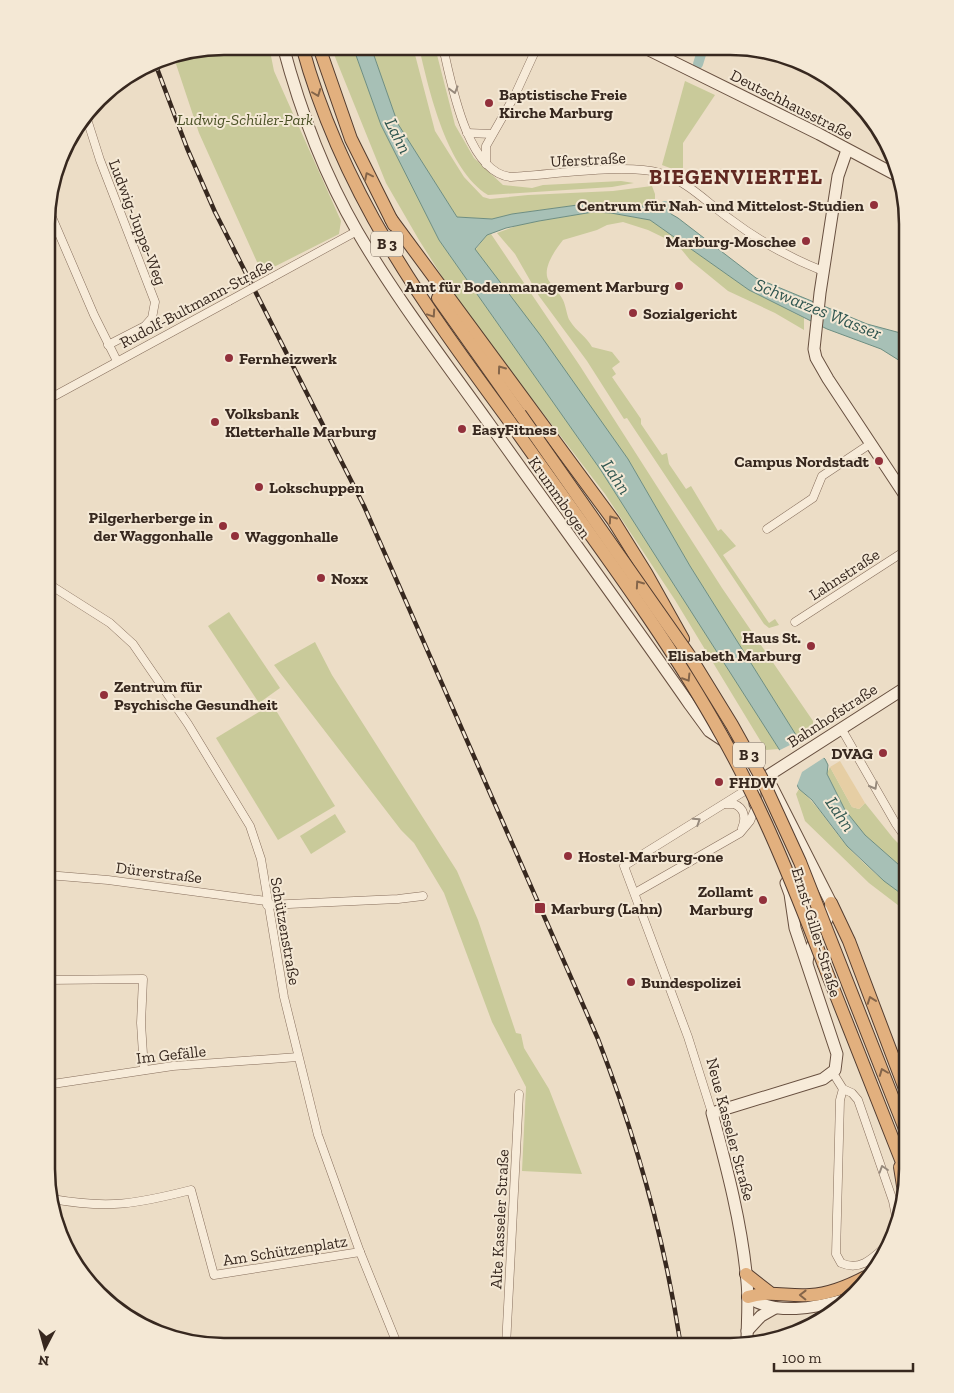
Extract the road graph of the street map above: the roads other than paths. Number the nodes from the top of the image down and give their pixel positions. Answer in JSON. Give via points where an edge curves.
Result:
{"nodes":[{"id":1,"x":285,"y":55,"type":"edge"},
{"id":2,"x":304,"y":55,"type":"edge"},
{"id":3,"x":322,"y":55,"type":"edge"},
{"id":4,"x":445,"y":55,"type":"edge"},
{"id":5,"x":533,"y":55,"type":"edge"},
{"id":6,"x":669,"y":55,"type":"edge"},
{"id":7,"x":88,"y":123,"type":"edge"},
{"id":8,"x":467,"y":133,"type":"junction"},
{"id":9,"x":492,"y":134,"type":"junction"},
{"id":10,"x":847,"y":150,"type":"junction"},
{"id":11,"x":486,"y":164,"type":"junction"},
{"id":12,"x":890,"y":172,"type":"edge"},
{"id":13,"x":55,"y":224,"type":"edge"},
{"id":14,"x":357,"y":231,"type":"junction"},
{"id":15,"x":823,"y":271,"type":"junction"},
{"id":16,"x":108,"y":345,"type":"junction"},
{"id":17,"x":117,"y":361,"type":"junction"},
{"id":18,"x":55,"y":396,"type":"edge"},
{"id":19,"x":525,"y":411,"type":"junction"},
{"id":20,"x":870,"y":444,"type":"junction"},
{"id":21,"x":899,"y":487,"type":"edge"},
{"id":22,"x":767,"y":529,"type":"dead end"},
{"id":23,"x":899,"y":555,"type":"edge"},
{"id":24,"x":55,"y":588,"type":"edge"},
{"id":25,"x":794,"y":622,"type":"dead end"},
{"id":26,"x":899,"y":692,"type":"edge"},
{"id":27,"x":690,"y":705,"type":"junction"},
{"id":28,"x":838,"y":730,"type":"junction"},
{"id":29,"x":732,"y":733,"type":"junction"},
{"id":30,"x":769,"y":776,"type":"junction"},
{"id":31,"x":755,"y":784,"type":"junction"},
{"id":32,"x":724,"y":804,"type":"junction"},
{"id":33,"x":754,"y":809,"type":"junction"},
{"id":34,"x":899,"y":828,"type":"edge"},
{"id":35,"x":740,"y":833,"type":"junction"},
{"id":36,"x":55,"y":876,"type":"edge"},
{"id":37,"x":635,"y":893,"type":"junction"},
{"id":38,"x":422,"y":896,"type":"dead end"},
{"id":39,"x":267,"y":903,"type":"junction"},
{"id":40,"x":832,"y":903,"type":"junction"},
{"id":41,"x":648,"y":929,"type":"joint"},
{"id":42,"x":807,"y":962,"type":"junction"},
{"id":43,"x":55,"y":980,"type":"edge"},
{"id":44,"x":298,"y":1057,"type":"junction"},
{"id":45,"x":144,"y":1070,"type":"junction"},
{"id":46,"x":833,"y":1073,"type":"junction"},
{"id":47,"x":899,"y":1073,"type":"edge"},
{"id":48,"x":55,"y":1084,"type":"edge"},
{"id":49,"x":843,"y":1089,"type":"junction"},
{"id":50,"x":519,"y":1094,"type":"dead end"},
{"id":51,"x":712,"y":1113,"type":"junction"},
{"id":52,"x":899,"y":1114,"type":"edge"},
{"id":53,"x":896,"y":1145,"type":"junction"},
{"id":54,"x":899,"y":1153,"type":"edge"},
{"id":55,"x":899,"y":1163,"type":"edge"},
{"id":56,"x":58,"y":1200,"type":"edge"},
{"id":57,"x":895,"y":1206,"type":"edge"},
{"id":58,"x":360,"y":1252,"type":"junction"},
{"id":59,"x":875,"y":1256,"type":"edge"},
{"id":60,"x":746,"y":1274,"type":"junction"},
{"id":61,"x":855,"y":1282,"type":"edge"},
{"id":62,"x":769,"y":1292,"type":"junction"},
{"id":63,"x":748,"y":1297,"type":"junction"},
{"id":64,"x":833,"y":1302,"type":"edge"},
{"id":65,"x":776,"y":1308,"type":"junction"},
{"id":66,"x":747,"y":1331,"type":"junction"},
{"id":67,"x":747,"y":1337,"type":"edge"},
{"id":68,"x":395,"y":1338,"type":"edge"},
{"id":69,"x":506,"y":1338,"type":"edge"}],
"edges":[{"from":1,"to":14,"type":"main road","name":"Krummbogen","via":[[317,147]]},
{"from":2,"to":53,"type":"highway","number":"B 3","one_way":true,"bridge":true,"via":[[310,77],[360,197],[430,312],[678,664],[723,737],[786,868]]},
{"from":19,"to":3,"type":"highway","number":"B 3","one_way":true,"via":[[459,328],[390,219],[351,139]]},
{"from":4,"to":8,"type":"street","name":"Uferstraße","one_way":true},
{"from":5,"to":9,"type":"street"},
{"from":6,"to":10,"type":"main road","name":"Deutschhausstraße"},
{"from":7,"to":16,"type":"street","name":"Ludwig-Juppe-Weg","via":[[155,302],[152,318],[145,326]]},
{"from":8,"to":9,"type":"street"},
{"from":8,"to":11,"type":"street","name":"Uferstraße"},
{"from":9,"to":11,"type":"street","via":[[486,146]]},
{"from":10,"to":12,"type":"main road","name":"Deutschhausstraße"},
{"from":10,"to":15,"type":"main road","via":[[839,171]]},
{"from":11,"to":15,"type":"street","name":"Uferstraße","via":[[508,177],[622,170],[660,173],[690,188],[770,246]]},
{"from":13,"to":16,"type":"street"},
{"from":14,"to":17,"type":"street","name":"Rudolf-Bultmann-Straße","bridge":true},
{"from":14,"to":27,"type":"main road","name":"Krummbogen","via":[[406,308]]},
{"from":15,"to":20,"type":"main road","via":[[814,349],[820,365]]},
{"from":16,"to":17,"type":"street"},
{"from":17,"to":18,"type":"street","name":"Rudolf-Bultmann-Straße"},
{"from":29,"to":19,"type":"highway","number":"B 3","one_way":true,"via":[[628,543]]},
{"from":52,"to":19,"type":"highway","number":"B 3","one_way":true,"bridge":true,"via":[[804,871],[756,769],[689,655]]},
{"from":20,"to":21,"type":"main road"},
{"from":20,"to":22,"type":"street","via":[[822,476],[813,498]]},
{"from":23,"to":25,"type":"street","name":"Lahnstraße"},
{"from":24,"to":39,"type":"street","name":"Schützenstraße","via":[[118,629],[149,664],[245,816],[258,848]]},
{"from":26,"to":28,"type":"main road","name":"Bahnhofstraße"},
{"from":27,"to":29,"type":"main road","name":"Krummbogen"},
{"from":27,"to":31,"type":"main road","name":"Krummbogen","via":[[708,731],[737,751]]},
{"from":28,"to":30,"type":"main road","name":"Bahnhofstraße"},
{"from":28,"to":34,"type":"street","one_way":true},
{"from":29,"to":30,"type":"main road","name":"Krummbogen"},
{"from":30,"to":31,"type":"main road","name":"Bahnhofstraße"},
{"from":30,"to":40,"type":"main road","name":"Krummbogen"},
{"from":31,"to":32,"type":"street","name":"Bahnhofstraße"},
{"from":31,"to":33,"type":"main road","name":"Ernst-Giller-Straße"},
{"from":32,"to":35,"type":"street","via":[[734,804],[741,809],[745,819]]},
{"from":37,"to":32,"type":"street","name":"Bahnhofstraße","one_way":true,"via":[[624,866]]},
{"from":33,"to":35,"type":"street","via":[[750,821]]},
{"from":33,"to":42,"type":"main road","name":"Ernst-Giller-Straße","via":[[790,894],[793,918]]},
{"from":35,"to":37,"type":"street"},
{"from":36,"to":39,"type":"street","name":"Dürerstraße"},
{"from":37,"to":41,"type":"street","name":"Bahnhofstraße"},
{"from":38,"to":39,"type":"street","name":"Dürerstraße"},
{"from":39,"to":44,"type":"street","name":"Schützenstraße"},
{"from":40,"to":42,"type":"main road","via":[[809,950]]},
{"from":47,"to":40,"type":"highway","one_way":true},
{"from":41,"to":51,"type":"street","name":"Neue Kasseler Straße"},
{"from":42,"to":46,"type":"main road","name":"Ernst-Giller-Straße","via":[[838,1062]]},
{"from":43,"to":45,"type":"street","via":[[143,979],[140,1023]]},
{"from":44,"to":45,"type":"street","name":"Im Gefälle"},
{"from":44,"to":58,"type":"street","name":"Schützenstraße","via":[[324,1155]]},
{"from":45,"to":48,"type":"street","name":"Im Gefälle"},
{"from":46,"to":49,"type":"street"},
{"from":46,"to":51,"type":"main road","via":[[816,1082]]},
{"from":57,"to":49,"type":"street","one_way":true,"via":[[866,1118],[858,1100]]},
{"from":49,"to":59,"type":"street","via":[[840,1100],[836,1254],[841,1263],[859,1266]]},
{"from":50,"to":69,"type":"street","name":"Alte Kasseler Straße"},
{"from":51,"to":60,"type":"main road","name":"Neue Kasseler Straße","via":[[732,1190]]},
{"from":53,"to":54,"type":"highway","number":"B 3"},
{"from":53,"to":55,"type":"highway"},
{"from":56,"to":58,"type":"street","name":"Am Schützenplatz","via":[[99,1206],[123,1205],[191,1190],[214,1275]]},
{"from":58,"to":68,"type":"street","name":"Schützenstraße"},
{"from":60,"to":62,"type":"highway"},
{"from":60,"to":63,"type":"main road","name":"Neue Kasseler Straße"},
{"from":61,"to":62,"type":"highway","one_way":true,"via":[[819,1294]]},
{"from":62,"to":63,"type":"highway"},
{"from":63,"to":65,"type":"main road"},
{"from":63,"to":66,"type":"main road","name":"Neue Kasseler Straße"},
{"from":64,"to":65,"type":"main road","via":[[808,1308]]},
{"from":65,"to":66,"type":"main road","via":[[761,1316]]},
{"from":66,"to":67,"type":"main road","name":"Neue Kasseler Straße"}]}
